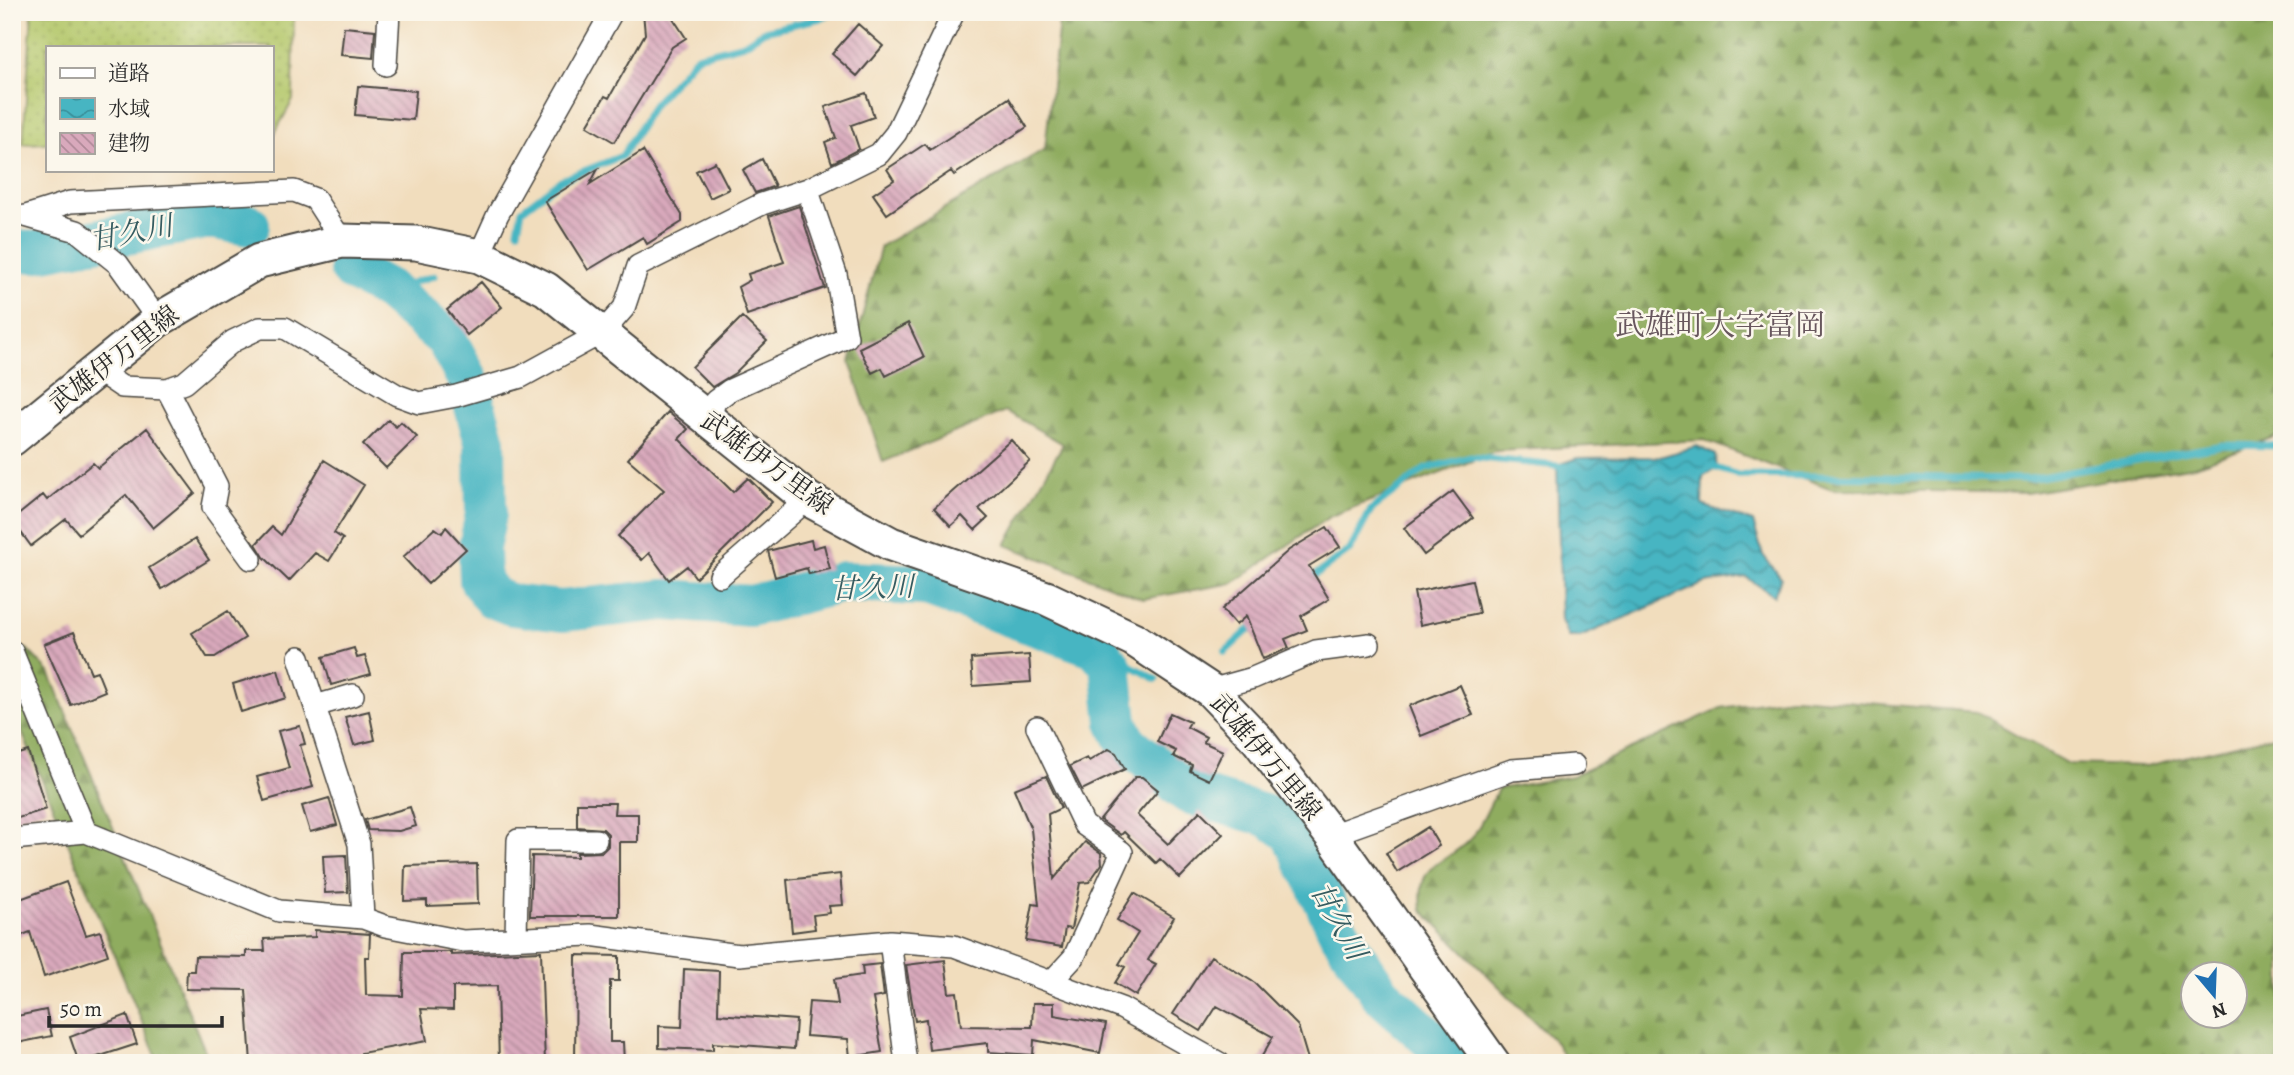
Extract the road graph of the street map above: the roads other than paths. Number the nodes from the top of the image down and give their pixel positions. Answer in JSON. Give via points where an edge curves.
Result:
{"nodes":[{"id":1,"x":389,"y":12,"type":"edge"},
{"id":2,"x":612,"y":12,"type":"edge"},
{"id":3,"x":954,"y":12,"type":"edge"},
{"id":4,"x":386,"y":65,"type":"dead end"},
{"id":5,"x":810,"y":197,"type":"dead end"},
{"id":6,"x":19,"y":216,"type":"edge"},
{"id":7,"x":342,"y":241,"type":"junction"},
{"id":8,"x":479,"y":256,"type":"junction"},
{"id":9,"x":158,"y":320,"type":"junction"},
{"id":10,"x":603,"y":332,"type":"junction"},
{"id":11,"x":97,"y":370,"type":"junction"},
{"id":12,"x":166,"y":389,"type":"junction"},
{"id":13,"x":709,"y":423,"type":"junction"},
{"id":14,"x":12,"y":439,"type":"edge"},
{"id":15,"x":808,"y":499,"type":"junction"},
{"id":16,"x":251,"y":559,"type":"dead end"},
{"id":17,"x":720,"y":576,"type":"dead end"},
{"id":18,"x":1369,"y":644,"type":"dead end"},
{"id":19,"x":12,"y":651,"type":"edge"},
{"id":20,"x":299,"y":657,"type":"dead end"},
{"id":21,"x":1210,"y":690,"type":"junction"},
{"id":22,"x":353,"y":695,"type":"dead end"},
{"id":23,"x":315,"y":706,"type":"junction"},
{"id":24,"x":1037,"y":727,"type":"dead end"},
{"id":25,"x":1574,"y":765,"type":"dead end"},
{"id":26,"x":86,"y":832,"type":"junction"},
{"id":27,"x":1331,"y":835,"type":"junction"},
{"id":28,"x":12,"y":839,"type":"edge"},
{"id":29,"x":596,"y":840,"type":"dead end"},
{"id":30,"x":363,"y":918,"type":"junction"},
{"id":31,"x":516,"y":939,"type":"junction"},
{"id":32,"x":890,"y":941,"type":"junction"},
{"id":33,"x":1051,"y":982,"type":"junction"},
{"id":34,"x":906,"y":1063,"type":"edge"},
{"id":35,"x":1219,"y":1063,"type":"edge"},
{"id":36,"x":1493,"y":1063,"type":"edge"}],
"edges":[{"from":1,"to":4,"type":"street"},
{"from":2,"to":8,"type":"street"},
{"from":3,"to":10,"type":"street","via":[[897,133],[879,154],[808,189],[762,204],[638,265],[624,308]]},
{"from":5,"to":13,"type":"street","via":[[836,274],[847,337],[730,390],[715,401]]},
{"from":6,"to":7,"type":"street","via":[[70,202],[294,191],[316,199]]},
{"from":6,"to":9,"type":"street","via":[[77,231],[118,264]]},
{"from":7,"to":8,"type":"main road","name":"武雄伊万里線","via":[[416,243]]},
{"from":7,"to":9,"type":"main road","name":"武雄伊万里線","via":[[259,261]]},
{"from":8,"to":10,"type":"main road","name":"武雄伊万里線","via":[[546,289]]},
{"from":9,"to":11,"type":"main road","name":"武雄伊万里線"},
{"from":10,"to":12,"type":"street","via":[[522,377],[486,390],[419,403],[397,395],[285,328],[260,328],[233,341],[184,383]]},
{"from":10,"to":13,"type":"main road","name":"武雄伊万里線"},
{"from":11,"to":12,"type":"street","via":[[122,387]]},
{"from":11,"to":14,"type":"main road","name":"武雄伊万里線"},
{"from":12,"to":16,"type":"street","via":[[218,486],[213,507]]},
{"from":13,"to":15,"type":"main road","name":"武雄伊万里線"},
{"from":15,"to":17,"type":"street"},
{"from":15,"to":21,"type":"main road","name":"武雄伊万里線","via":[[891,544],[1046,598],[1133,639]]},
{"from":18,"to":21,"type":"street","via":[[1316,651],[1253,678]]},
{"from":19,"to":26,"type":"street"},
{"from":20,"to":23,"type":"street"},
{"from":21,"to":27,"type":"main road","name":"武雄伊万里線","via":[[1258,740]]},
{"from":22,"to":23,"type":"street"},
{"from":23,"to":30,"type":"street","via":[[359,844]]},
{"from":24,"to":33,"type":"street","via":[[1084,825],[1122,852],[1074,957]]},
{"from":25,"to":27,"type":"street","via":[[1512,770]]},
{"from":26,"to":28,"type":"street"},
{"from":26,"to":30,"type":"street","via":[[279,911]]},
{"from":27,"to":36,"type":"main road","name":"武雄伊万里線"},
{"from":29,"to":31,"type":"street","via":[[518,840]]},
{"from":30,"to":31,"type":"street","via":[[463,941]]},
{"from":31,"to":32,"type":"street","via":[[590,935],[739,955]]},
{"from":32,"to":33,"type":"street","via":[[954,946]]},
{"from":32,"to":34,"type":"street"},
{"from":33,"to":35,"type":"street","via":[[1121,1007]]}]}
